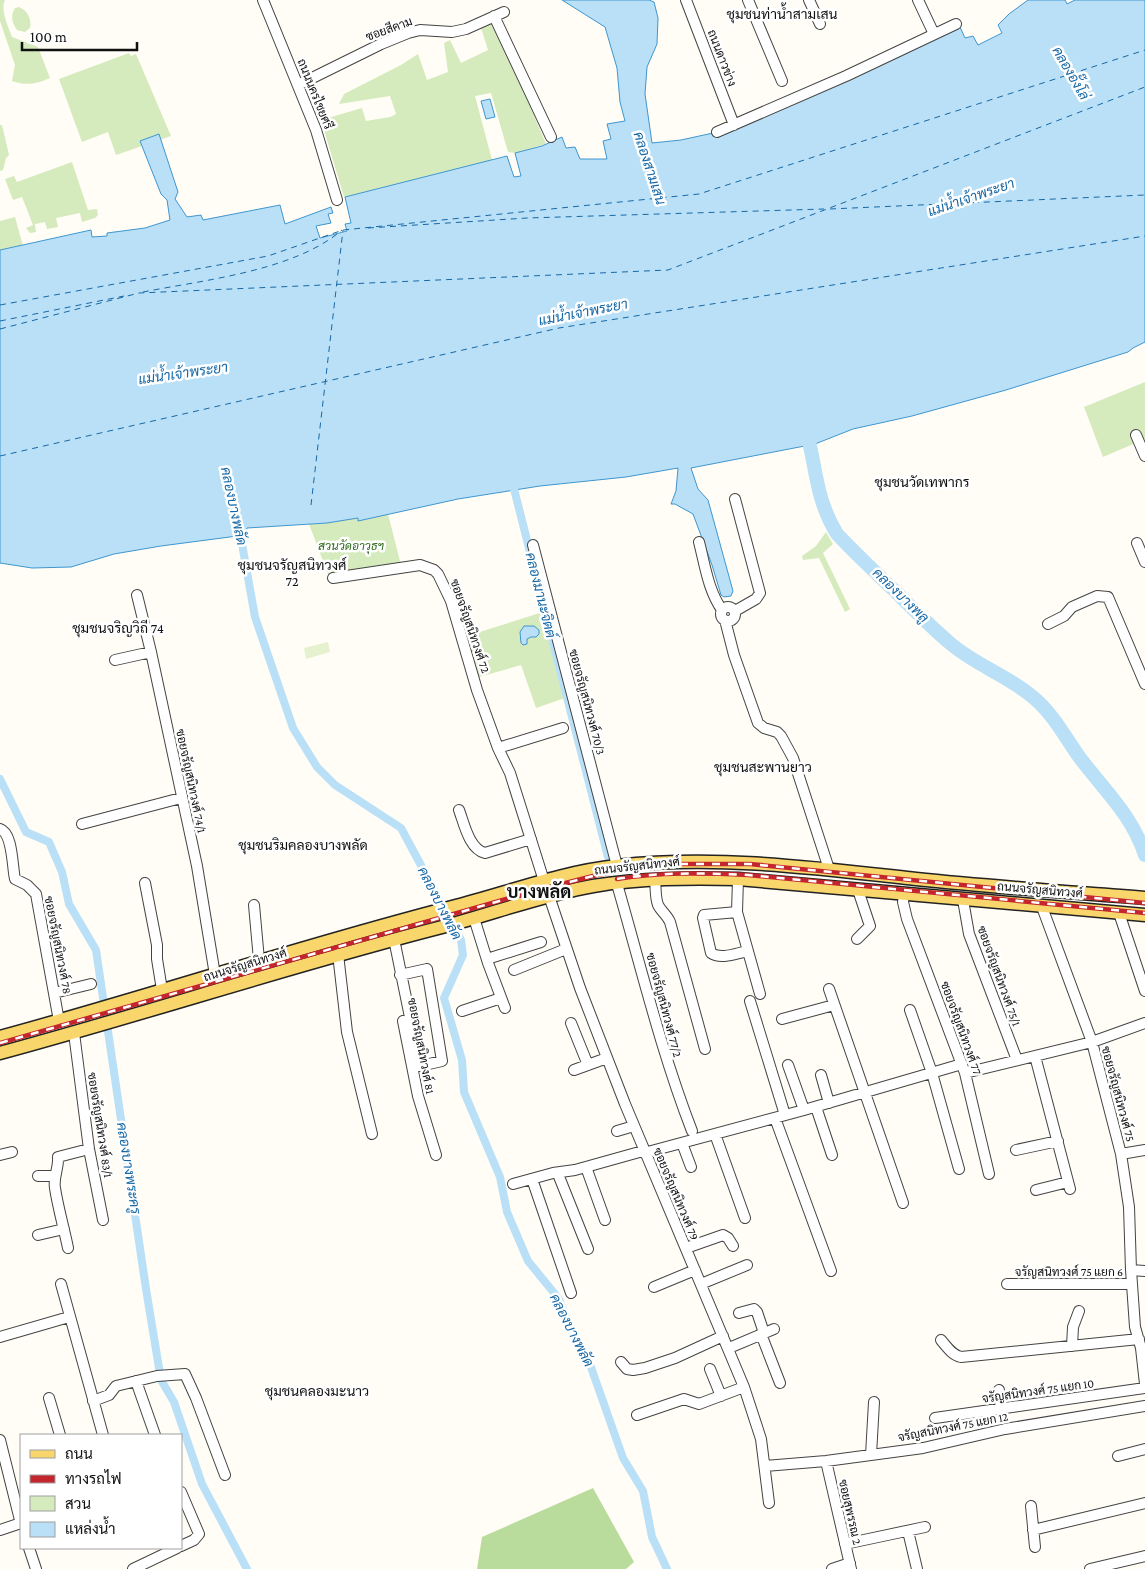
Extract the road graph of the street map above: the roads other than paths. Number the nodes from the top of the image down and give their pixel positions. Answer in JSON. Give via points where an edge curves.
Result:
{"nodes":[{"id":1,"x":264,"y":0,"type":"edge"},
{"id":2,"x":686,"y":0,"type":"edge"},
{"id":3,"x":748,"y":0,"type":"edge"},
{"id":4,"x":809,"y":0,"type":"edge"},
{"id":5,"x":918,"y":0,"type":"edge"},
{"id":6,"x":820,"y":24,"type":"dead end"},
{"id":7,"x":956,"y":24,"type":"dead end"},
{"id":8,"x":934,"y":34,"type":"junction"},
{"id":9,"x":782,"y":81,"type":"dead end"},
{"id":10,"x":298,"y":85,"type":"junction"},
{"id":11,"x":734,"y":125,"type":"junction"},
{"id":12,"x":717,"y":132,"type":"dead end"},
{"id":13,"x":551,"y":137,"type":"dead end"},
{"id":14,"x":337,"y":200,"type":"dead end"},
{"id":15,"x":1136,"y":435,"type":"dead end"},
{"id":16,"x":1145,"y":456,"type":"edge"},
{"id":17,"x":735,"y":499,"type":"dead end"},
{"id":18,"x":699,"y":542,"type":"dead end"},
{"id":19,"x":1136,"y":543,"type":"dead end"},
{"id":20,"x":533,"y":545,"type":"dead end"},
{"id":21,"x":1145,"y":562,"type":"edge"},
{"id":22,"x":333,"y":578,"type":"dead end"},
{"id":23,"x":137,"y":595,"type":"dead end"},
{"id":24,"x":723,"y":615,"type":"junction"},
{"id":25,"x":1048,"y":624,"type":"dead end"},
{"id":26,"x":151,"y":652,"type":"junction"},
{"id":27,"x":115,"y":660,"type":"dead end"},
{"id":28,"x":1145,"y":684,"type":"edge"},
{"id":29,"x":563,"y":728,"type":"dead end"},
{"id":30,"x":498,"y":748,"type":"junction"},
{"id":31,"x":182,"y":798,"type":"junction"},
{"id":32,"x":459,"y":810,"type":"dead end"},
{"id":33,"x":82,"y":824,"type":"dead end"},
{"id":34,"x":0,"y":829,"type":"edge"},
{"id":35,"x":529,"y":840,"type":"junction"},
{"id":36,"x":617,"y":866,"type":"junction"},
{"id":37,"x":829,"y":869,"type":"junction"},
{"id":38,"x":738,"y":879,"type":"junction"},
{"id":39,"x":655,"y":880,"type":"junction"},
{"id":40,"x":145,"y":882,"type":"dead end"},
{"id":41,"x":542,"y":882,"type":"junction"},
{"id":42,"x":617,"y":884,"type":"junction"},
{"id":43,"x":858,"y":890,"type":"junction"},
{"id":44,"x":904,"y":894,"type":"junction"},
{"id":45,"x":549,"y":896,"type":"junction"},
{"id":46,"x":1145,"y":898,"type":"edge"},
{"id":47,"x":963,"y":900,"type":"junction"},
{"id":48,"x":254,"y":905,"type":"dead end"},
{"id":49,"x":1042,"y":907,"type":"junction"},
{"id":50,"x":737,"y":912,"type":"junction"},
{"id":51,"x":1120,"y":913,"type":"junction"},
{"id":52,"x":1145,"y":915,"type":"edge"},
{"id":53,"x":474,"y":918,"type":"junction"},
{"id":54,"x":857,"y":939,"type":"dead end"},
{"id":55,"x":390,"y":940,"type":"junction"},
{"id":56,"x":541,"y":942,"type":"dead end"},
{"id":57,"x":305,"y":947,"type":"junction"},
{"id":58,"x":566,"y":949,"type":"junction"},
{"id":59,"x":748,"y":951,"type":"junction"},
{"id":60,"x":338,"y":954,"type":"junction"},
{"id":61,"x":487,"y":959,"type":"junction"},
{"id":62,"x":259,"y":960,"type":"junction"},
{"id":63,"x":310,"y":963,"type":"junction"},
{"id":64,"x":514,"y":970,"type":"dead end"},
{"id":65,"x":215,"y":975,"type":"junction"},
{"id":66,"x":400,"y":975,"type":"junction"},
{"id":67,"x":91,"y":984,"type":"dead end"},
{"id":68,"x":162,"y":990,"type":"junction"},
{"id":69,"x":829,"y":990,"type":"dead end"},
{"id":70,"x":1145,"y":991,"type":"edge"},
{"id":71,"x":54,"y":992,"type":"junction"},
{"id":72,"x":760,"y":994,"type":"dead end"},
{"id":73,"x":501,"y":998,"type":"junction"},
{"id":74,"x":750,"y":1001,"type":"dead end"},
{"id":75,"x":834,"y":1005,"type":"junction"},
{"id":76,"x":505,"y":1008,"type":"dead end"},
{"id":77,"x":910,"y":1010,"type":"dead end"},
{"id":78,"x":462,"y":1011,"type":"dead end"},
{"id":79,"x":782,"y":1019,"type":"dead end"},
{"id":80,"x":59,"y":1021,"type":"junction"},
{"id":81,"x":571,"y":1023,"type":"dead end"},
{"id":82,"x":1144,"y":1026,"type":"edge"},
{"id":83,"x":74,"y":1033,"type":"junction"},
{"id":84,"x":0,"y":1037,"type":"edge"},
{"id":85,"x":1092,"y":1042,"type":"junction"},
{"id":86,"x":705,"y":1049,"type":"dead end"},
{"id":87,"x":0,"y":1054,"type":"edge"},
{"id":88,"x":1035,"y":1056,"type":"junction"},
{"id":89,"x":607,"y":1058,"type":"junction"},
{"id":90,"x":1017,"y":1060,"type":"junction"},
{"id":91,"x":588,"y":1065,"type":"junction"},
{"id":92,"x":788,"y":1065,"type":"dead end"},
{"id":93,"x":964,"y":1069,"type":"junction"},
{"id":94,"x":574,"y":1070,"type":"dead end"},
{"id":95,"x":932,"y":1073,"type":"junction"},
{"id":96,"x":821,"y":1075,"type":"dead end"},
{"id":97,"x":865,"y":1092,"type":"junction"},
{"id":98,"x":829,"y":1103,"type":"junction"},
{"id":99,"x":816,"y":1107,"type":"junction"},
{"id":100,"x":804,"y":1110,"type":"junction"},
{"id":101,"x":780,"y":1117,"type":"junction"},
{"id":102,"x":634,"y":1126,"type":"junction"},
{"id":103,"x":617,"y":1131,"type":"dead end"},
{"id":104,"x":692,"y":1132,"type":"dead end"},
{"id":105,"x":372,"y":1134,"type":"dead end"},
{"id":106,"x":715,"y":1134,"type":"junction"},
{"id":107,"x":1058,"y":1141,"type":"junction"},
{"id":108,"x":682,"y":1143,"type":"junction"},
{"id":109,"x":89,"y":1149,"type":"junction"},
{"id":110,"x":1016,"y":1150,"type":"dead end"},
{"id":111,"x":1145,"y":1150,"type":"edge"},
{"id":112,"x":12,"y":1152,"type":"dead end"},
{"id":113,"x":644,"y":1152,"type":"junction"},
{"id":114,"x":1121,"y":1154,"type":"junction"},
{"id":115,"x":0,"y":1155,"type":"edge"},
{"id":116,"x":436,"y":1155,"type":"dead end"},
{"id":117,"x":832,"y":1155,"type":"dead end"},
{"id":118,"x":586,"y":1167,"type":"junction"},
{"id":119,"x":691,"y":1167,"type":"dead end"},
{"id":120,"x":959,"y":1169,"type":"dead end"},
{"id":121,"x":560,"y":1173,"type":"junction"},
{"id":122,"x":989,"y":1174,"type":"dead end"},
{"id":123,"x":38,"y":1176,"type":"dead end"},
{"id":124,"x":55,"y":1176,"type":"junction"},
{"id":125,"x":532,"y":1179,"type":"junction"},
{"id":126,"x":513,"y":1184,"type":"dead end"},
{"id":127,"x":1036,"y":1190,"type":"dead end"},
{"id":128,"x":904,"y":1204,"type":"dead end"},
{"id":129,"x":745,"y":1218,"type":"dead end"},
{"id":130,"x":103,"y":1220,"type":"dead end"},
{"id":131,"x":605,"y":1220,"type":"dead end"},
{"id":132,"x":64,"y":1229,"type":"junction"},
{"id":133,"x":38,"y":1235,"type":"dead end"},
{"id":134,"x":733,"y":1246,"type":"dead end"},
{"id":135,"x":68,"y":1248,"type":"dead end"},
{"id":136,"x":686,"y":1248,"type":"junction"},
{"id":137,"x":588,"y":1249,"type":"dead end"},
{"id":138,"x":747,"y":1265,"type":"dead end"},
{"id":139,"x":695,"y":1270,"type":"junction"},
{"id":140,"x":1131,"y":1270,"type":"junction"},
{"id":141,"x":1145,"y":1270,"type":"edge"},
{"id":142,"x":831,"y":1271,"type":"dead end"},
{"id":143,"x":61,"y":1284,"type":"dead end"},
{"id":144,"x":702,"y":1284,"type":"junction"},
{"id":145,"x":1007,"y":1284,"type":"dead end"},
{"id":146,"x":1132,"y":1284,"type":"junction"},
{"id":147,"x":654,"y":1287,"type":"dead end"},
{"id":148,"x":571,"y":1293,"type":"dead end"},
{"id":149,"x":1079,"y":1311,"type":"dead end"},
{"id":150,"x":739,"y":1313,"type":"dead end"},
{"id":151,"x":69,"y":1317,"type":"junction"},
{"id":152,"x":1140,"y":1327,"type":"edge"},
{"id":153,"x":766,"y":1332,"type":"junction"},
{"id":154,"x":723,"y":1336,"type":"junction"},
{"id":155,"x":0,"y":1337,"type":"edge"},
{"id":156,"x":1139,"y":1339,"type":"junction"},
{"id":157,"x":941,"y":1340,"type":"dead end"},
{"id":158,"x":1072,"y":1346,"type":"junction"},
{"id":159,"x":728,"y":1348,"type":"junction"},
{"id":160,"x":621,"y":1362,"type":"dead end"},
{"id":161,"x":710,"y":1369,"type":"dead end"},
{"id":162,"x":136,"y":1381,"type":"junction"},
{"id":163,"x":780,"y":1383,"type":"dead end"},
{"id":164,"x":1145,"y":1384,"type":"edge"},
{"id":165,"x":744,"y":1387,"type":"junction"},
{"id":166,"x":1145,"y":1388,"type":"edge"},
{"id":167,"x":999,"y":1390,"type":"dead end"},
{"id":168,"x":721,"y":1396,"type":"junction"},
{"id":169,"x":48,"y":1398,"type":"dead end"},
{"id":170,"x":93,"y":1401,"type":"junction"},
{"id":171,"x":874,"y":1402,"type":"dead end"},
{"id":172,"x":1145,"y":1406,"type":"edge"},
{"id":173,"x":1001,"y":1410,"type":"junction"},
{"id":174,"x":637,"y":1416,"type":"dead end"},
{"id":175,"x":935,"y":1418,"type":"dead end"},
{"id":176,"x":60,"y":1434,"type":"edge"},
{"id":177,"x":103,"y":1434,"type":"edge"},
{"id":178,"x":155,"y":1434,"type":"edge"},
{"id":179,"x":0,"y":1441,"type":"edge"},
{"id":180,"x":1145,"y":1449,"type":"edge"},
{"id":181,"x":871,"y":1455,"type":"junction"},
{"id":182,"x":1118,"y":1456,"type":"dead end"},
{"id":183,"x":826,"y":1461,"type":"junction"},
{"id":184,"x":765,"y":1466,"type":"junction"},
{"id":185,"x":225,"y":1475,"type":"dead end"},
{"id":186,"x":17,"y":1484,"type":"edge"},
{"id":187,"x":182,"y":1494,"type":"edge"},
{"id":188,"x":1145,"y":1502,"type":"edge"},
{"id":189,"x":769,"y":1503,"type":"dead end"},
{"id":190,"x":1031,"y":1506,"type":"dead end"},
{"id":191,"x":20,"y":1513,"type":"edge"},
{"id":192,"x":20,"y":1523,"type":"edge"},
{"id":193,"x":925,"y":1526,"type":"dead end"},
{"id":194,"x":0,"y":1530,"type":"edge"},
{"id":195,"x":908,"y":1530,"type":"junction"},
{"id":196,"x":1033,"y":1530,"type":"junction"},
{"id":197,"x":845,"y":1544,"type":"junction"},
{"id":198,"x":182,"y":1546,"type":"edge"},
{"id":199,"x":1035,"y":1548,"type":"dead end"},
{"id":200,"x":28,"y":1549,"type":"edge"},
{"id":201,"x":176,"y":1549,"type":"edge"},
{"id":202,"x":1145,"y":1556,"type":"edge"},
{"id":203,"x":850,"y":1566,"type":"edge"},
{"id":204,"x":36,"y":1569,"type":"edge"},
{"id":205,"x":133,"y":1569,"type":"edge"},
{"id":206,"x":832,"y":1569,"type":"edge"},
{"id":207,"x":917,"y":1569,"type":"edge"},
{"id":208,"x":1090,"y":1569,"type":"edge"}],
"edges":[{"from":1,"to":10,"type":"street","name":"ถนนนครไชยศรี"},
{"from":2,"to":11,"type":"street","name":"ถนนดาวข่าง"},
{"from":3,"to":9,"type":"street"},
{"from":4,"to":6,"type":"street"},
{"from":5,"to":8,"type":"street"},
{"from":7,"to":8,"type":"street"},
{"from":8,"to":11,"type":"street"},
{"from":10,"to":13,"type":"street","name":"ซอยสีคาม","via":[[408,33],[420,30],[452,32],[499,14]]},
{"from":10,"to":14,"type":"street","name":"ถนนนครไชยศรี","via":[[324,153]]},
{"from":11,"to":12,"type":"street"},
{"from":15,"to":16,"type":"street"},
{"from":17,"to":24,"type":"street","via":[[760,593],[756,599],[735,611],[733,619],[729,621]]},
{"from":18,"to":24,"type":"street","via":[[714,599]]},
{"from":19,"to":21,"type":"street"},
{"from":20,"to":36,"type":"street","name":"ซอยจรัญสนิทวงศ์ 70/3"},
{"from":22,"to":30,"type":"street","name":"ซอยจรัญสนิทวงศ์ 72","via":[[410,566],[434,570],[438,574]]},
{"from":23,"to":26,"type":"street","name":"ซอยจรัญสนิทวงศ์ 74/1"},
{"from":24,"to":37,"type":"street","via":[[758,723],[781,736],[793,758]]},
{"from":25,"to":28,"type":"street","via":[[1064,616],[1072,607],[1097,596],[1108,597]]},
{"from":26,"to":27,"type":"street"},
{"from":26,"to":31,"type":"street","name":"ซอยจรัญสนิทวงศ์ 74/1"},
{"from":29,"to":30,"type":"street"},
{"from":30,"to":35,"type":"street","name":"ซอยจรัญสนิทวงศ์ 72","via":[[510,773]]},
{"from":31,"to":33,"type":"street"},
{"from":31,"to":65,"type":"street","name":"ซอยจรัญสนิทวงศ์ 74/1","via":[[200,880]]},
{"from":32,"to":35,"type":"street","via":[[480,852]]},
{"from":34,"to":71,"type":"street","name":"ซอยจรัญสนิทวงศ์ 78","via":[[9,837],[15,879],[36,894]]},
{"from":35,"to":41,"type":"street","name":"ซอยจรัญสนิทวงศ์ 72"},
{"from":36,"to":37,"type":"main road","name":"ถนนจรัญสนิทวงศ์","via":[[704,861]]},
{"from":36,"to":41,"type":"main road","name":"ถนนจรัญสนิทวงศ์"},
{"from":37,"to":46,"type":"main road","name":"ถนนจรัญสนิทวงศ์"},
{"from":38,"to":39,"type":"main road","name":"ถนนจรัญสนิทวงศ์"},
{"from":38,"to":43,"type":"main road","name":"ถนนจรัญสนิทวงศ์"},
{"from":38,"to":50,"type":"street"},
{"from":39,"to":42,"type":"main road","name":"ถนนจรัญสนิทวงศ์"},
{"from":39,"to":86,"type":"street","via":[[657,902],[670,922]]},
{"from":40,"to":68,"type":"street"},
{"from":41,"to":57,"type":"main road","name":"ถนนจรัญสนิทวงศ์"},
{"from":42,"to":45,"type":"main road","name":"ถนนจรัญสนิทวงศ์"},
{"from":42,"to":104,"type":"street","name":"ซอยจรัญสนิทวงศ์ 77/2","via":[[664,1052]]},
{"from":43,"to":44,"type":"main road","name":"ถนนจรัญสนิทวงศ์"},
{"from":43,"to":54,"type":"street","via":[[870,926]]},
{"from":44,"to":47,"type":"main road","name":"ถนนจรัญสนิทวงศ์"},
{"from":44,"to":93,"type":"street","name":"ซอยจรัญสนิทวงศ์ 77","via":[[907,919]]},
{"from":45,"to":53,"type":"main road","name":"ถนนจรัญสนิทวงศ์"},
{"from":45,"to":58,"type":"street","name":"ซอยจรัญสนิทวงศ์ 79"},
{"from":47,"to":49,"type":"main road","name":"ถนนจรัญสนิทวงศ์"},
{"from":47,"to":90,"type":"street","name":"ซอยจรัญสนิทวงศ์ 75/1","via":[[969,934]]},
{"from":48,"to":62,"type":"street"},
{"from":49,"to":51,"type":"main road","name":"ถนนจรัญสนิทวงศ์"},
{"from":49,"to":85,"type":"street","name":"ซอยจรัญสนิทวงศ์ 75"},
{"from":50,"to":59,"type":"street"},
{"from":50,"to":59,"type":"street","via":[[704,915],[711,953],[720,956]]},
{"from":51,"to":52,"type":"main road","name":"ถนนจรัญสนิทวงศ์"},
{"from":51,"to":70,"type":"street"},
{"from":53,"to":55,"type":"main road","name":"ถนนจรัญสนิทวงศ์"},
{"from":53,"to":61,"type":"street"},
{"from":55,"to":60,"type":"main road","name":"ถนนจรัญสนิทวงศ์"},
{"from":55,"to":66,"type":"street"},
{"from":55,"to":116,"type":"street","name":"ซอยจรัญสนิทวงศ์ 81","via":[[415,1082]]},
{"from":56,"to":61,"type":"street"},
{"from":57,"to":62,"type":"main road","name":"ถนนจรัญสนิทวงศ์"},
{"from":57,"to":63,"type":"main road"},
{"from":58,"to":64,"type":"street"},
{"from":58,"to":89,"type":"street","name":"ซอยจรัญสนิทวงศ์ 79"},
{"from":59,"to":72,"type":"street"},
{"from":60,"to":63,"type":"main road","name":"ถนนจรัญสนิทวงศ์"},
{"from":60,"to":105,"type":"street","via":[[347,1032]]},
{"from":61,"to":73,"type":"street"},
{"from":62,"to":65,"type":"main road","name":"ถนนจรัญสนิทวงศ์"},
{"from":63,"to":83,"type":"main road","name":"ถนนจรัญสนิทวงศ์"},
{"from":65,"to":68,"type":"main road","name":"ถนนจรัญสนิทวงศ์"},
{"from":66,"to":66,"type":"street","via":[[420,1066],[442,1061],[427,970]]},
{"from":67,"to":71,"type":"street"},
{"from":68,"to":80,"type":"main road","name":"ถนนจรัญสนิทวงศ์"},
{"from":69,"to":75,"type":"street"},
{"from":71,"to":80,"type":"street","name":"ซอยจรัญสนิทวงศ์ 78"},
{"from":73,"to":76,"type":"street"},
{"from":73,"to":78,"type":"street"},
{"from":74,"to":101,"type":"street"},
{"from":75,"to":79,"type":"street"},
{"from":75,"to":97,"type":"street"},
{"from":77,"to":95,"type":"street"},
{"from":80,"to":84,"type":"main road","name":"ถนนจรัญสนิทวงศ์"},
{"from":81,"to":91,"type":"street"},
{"from":82,"to":85,"type":"street"},
{"from":83,"to":87,"type":"main road","name":"ถนนจรัญสนิทวงศ์"},
{"from":83,"to":109,"type":"street","name":"ซอยจรัญสนิทวงศ์ 83/1"},
{"from":85,"to":88,"type":"street"},
{"from":85,"to":114,"type":"street","name":"ซอยจรัญสนิทวงศ์ 75"},
{"from":88,"to":90,"type":"street"},
{"from":88,"to":107,"type":"street"},
{"from":89,"to":91,"type":"street"},
{"from":89,"to":102,"type":"street","name":"ซอยจรัญสนิทวงศ์ 79"},
{"from":90,"to":93,"type":"street"},
{"from":91,"to":94,"type":"street"},
{"from":92,"to":100,"type":"street"},
{"from":93,"to":95,"type":"street"},
{"from":93,"to":122,"type":"street","name":"ซอยจรัญสนิทวงศ์ 77"},
{"from":95,"to":97,"type":"street"},
{"from":95,"to":120,"type":"street"},
{"from":96,"to":98,"type":"street"},
{"from":97,"to":98,"type":"street"},
{"from":97,"to":128,"type":"street"},
{"from":98,"to":99,"type":"street"},
{"from":99,"to":100,"type":"street"},
{"from":99,"to":117,"type":"street"},
{"from":100,"to":101,"type":"street"},
{"from":101,"to":106,"type":"street"},
{"from":101,"to":142,"type":"street"},
{"from":102,"to":103,"type":"street"},
{"from":102,"to":113,"type":"street","name":"ซอยจรัญสนิทวงศ์ 79"},
{"from":106,"to":108,"type":"street"},
{"from":106,"to":129,"type":"street"},
{"from":107,"to":110,"type":"street"},
{"from":107,"to":127,"type":"street","via":[[1069,1186]]},
{"from":108,"to":113,"type":"street"},
{"from":108,"to":119,"type":"street"},
{"from":109,"to":124,"type":"street","via":[[58,1157]]},
{"from":109,"to":130,"type":"street","name":"ซอยจรัญสนิทวงศ์ 83/1"},
{"from":111,"to":114,"type":"street"},
{"from":112,"to":115,"type":"street"},
{"from":113,"to":118,"type":"street"},
{"from":113,"to":136,"type":"street","name":"ซอยจรัญสนิทวงศ์ 79"},
{"from":114,"to":140,"type":"street","name":"ซอยจรัญสนิทวงศ์ 75","via":[[1130,1207]]},
{"from":118,"to":121,"type":"street"},
{"from":118,"to":131,"type":"street"},
{"from":121,"to":125,"type":"street"},
{"from":121,"to":137,"type":"street"},
{"from":123,"to":124,"type":"street"},
{"from":124,"to":132,"type":"street"},
{"from":125,"to":126,"type":"street"},
{"from":125,"to":148,"type":"street"},
{"from":132,"to":133,"type":"street"},
{"from":132,"to":135,"type":"street"},
{"from":134,"to":136,"type":"street","via":[[728,1238],[720,1235]]},
{"from":136,"to":139,"type":"street","name":"ซอยจรัญสนิทวงศ์ 79"},
{"from":138,"to":144,"type":"street"},
{"from":139,"to":144,"type":"street","name":"ซอยจรัญสนิทวงศ์ 79"},
{"from":139,"to":147,"type":"street"},
{"from":140,"to":141,"type":"street"},
{"from":140,"to":146,"type":"street","name":"ซอยจรัญสนิทวงศ์ 75"},
{"from":143,"to":151,"type":"street"},
{"from":144,"to":154,"type":"street","name":"ซอยจรัญสนิทวงศ์ 79"},
{"from":145,"to":146,"type":"street","name":"จรัญสนิทวงศ์ 75 แยก 6"},
{"from":146,"to":152,"type":"street","name":"ซอยจรัญสนิทวงศ์ 75"},
{"from":149,"to":158,"type":"street","via":[[1073,1327]]},
{"from":150,"to":153,"type":"street","via":[[754,1309]]},
{"from":151,"to":155,"type":"street"},
{"from":151,"to":170,"type":"street"},
{"from":152,"to":156,"type":"street","name":"ซอยจรัญสนิทวงศ์ 75"},
{"from":153,"to":159,"type":"street"},
{"from":153,"to":163,"type":"street"},
{"from":154,"to":159,"type":"street","name":"ซอยจรัญสนิทวงศ์ 79"},
{"from":154,"to":160,"type":"street","via":[[645,1368],[627,1369]]},
{"from":156,"to":158,"type":"street"},
{"from":156,"to":164,"type":"street","name":"ซอยจรัญสนิทวงศ์ 75"},
{"from":157,"to":158,"type":"street","via":[[956,1356]]},
{"from":159,"to":165,"type":"street","name":"ซอยจรัญสนิทวงศ์ 79"},
{"from":161,"to":168,"type":"street"},
{"from":162,"to":170,"type":"street","via":[[116,1386],[109,1395]]},
{"from":162,"to":178,"type":"street"},
{"from":162,"to":185,"type":"street","via":[[185,1374]]},
{"from":165,"to":168,"type":"street"},
{"from":165,"to":184,"type":"street","name":"ซอยจรัญสนิทวงศ์ 79","via":[[759,1430]]},
{"from":166,"to":173,"type":"street","name":"จรัญสนิทวงศ์ 75 แยก 10"},
{"from":167,"to":173,"type":"street"},
{"from":168,"to":174,"type":"street","via":[[699,1404],[684,1399]]},
{"from":169,"to":176,"type":"street"},
{"from":170,"to":177,"type":"street"},
{"from":171,"to":181,"type":"street"},
{"from":172,"to":181,"type":"street","name":"จรัญสนิทวงศ์ 75 แยก 12"},
{"from":173,"to":175,"type":"street","name":"จรัญสนิทวงศ์ 75 แยก 10"},
{"from":179,"to":186,"type":"street"},
{"from":180,"to":182,"type":"street"},
{"from":181,"to":183,"type":"street","name":"จรัญสนิทวงศ์ 75 แยก 12"},
{"from":183,"to":184,"type":"street","name":"จรัญสนิทวงศ์ 75 แยก 12"},
{"from":183,"to":197,"type":"street","name":"ซอยสุพรรณ 2"},
{"from":184,"to":189,"type":"street","name":"ซอยจรัญสนิทวงศ์ 79"},
{"from":186,"to":191,"type":"street"},
{"from":187,"to":198,"type":"street","via":[[199,1534]]},
{"from":188,"to":196,"type":"street"},
{"from":190,"to":196,"type":"street"},
{"from":192,"to":194,"type":"street"},
{"from":193,"to":195,"type":"street"},
{"from":195,"to":197,"type":"street"},
{"from":195,"to":207,"type":"street"},
{"from":196,"to":199,"type":"street"},
{"from":197,"to":203,"type":"street","name":"ซอยสุพรรณ 2"},
{"from":200,"to":204,"type":"street"},
{"from":201,"to":205,"type":"street"},
{"from":202,"to":208,"type":"street"},
{"from":203,"to":206,"type":"street"}]}
